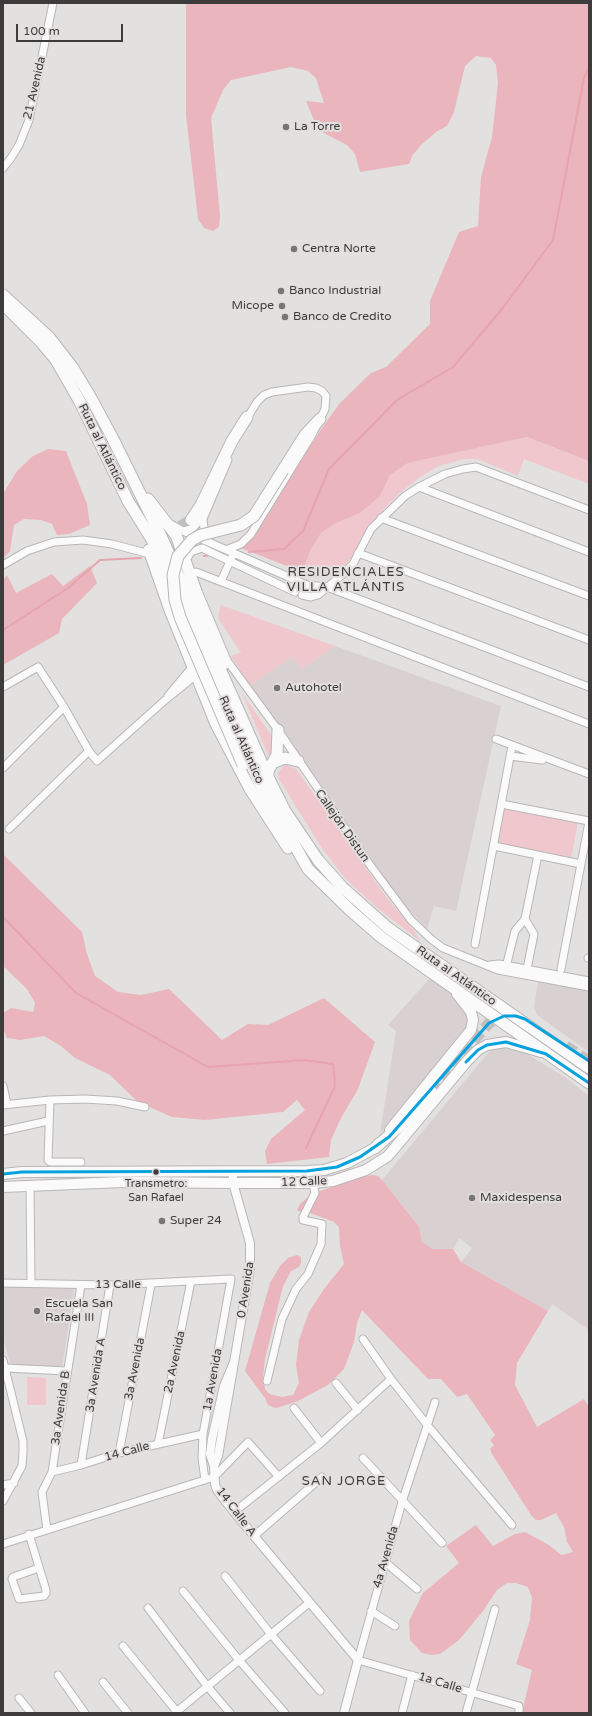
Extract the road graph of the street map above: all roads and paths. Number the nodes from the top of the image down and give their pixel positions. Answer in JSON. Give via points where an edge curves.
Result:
{"nodes":[{"id":1,"x":53,"y":3,"type":"edge"},
{"id":2,"x":3,"y":168,"type":"edge"},
{"id":3,"x":3,"y":295,"type":"edge"},
{"id":4,"x":3,"y":304,"type":"edge"},
{"id":5,"x":56,"y":360,"type":"junction"},
{"id":6,"x":247,"y":417,"type":"junction"},
{"id":7,"x":320,"y":419,"type":"junction"},
{"id":8,"x":133,"y":480,"type":"junction"},
{"id":9,"x":419,"y":487,"type":"junction"},
{"id":10,"x":128,"y":501,"type":"junction"},
{"id":11,"x":589,"y":510,"type":"edge"},
{"id":12,"x":206,"y":514,"type":"junction"},
{"id":13,"x":381,"y":518,"type":"junction"},
{"id":14,"x":148,"y":519,"type":"tunnel mouth"},
{"id":15,"x":191,"y":520,"type":"tunnel mouth"},
{"id":16,"x":166,"y":521,"type":"junction"},
{"id":17,"x":183,"y":531,"type":"junction"},
{"id":18,"x":209,"y":542,"type":"junction"},
{"id":19,"x":231,"y":551,"type":"junction"},
{"id":20,"x":589,"y":552,"type":"edge"},
{"id":21,"x":146,"y":553,"type":"dead end"},
{"id":22,"x":358,"y":553,"type":"junction"},
{"id":23,"x":230,"y":561,"type":"junction"},
{"id":24,"x":185,"y":562,"type":"junction"},
{"id":25,"x":3,"y":565,"type":"edge"},
{"id":26,"x":196,"y":572,"type":"dead end"},
{"id":27,"x":221,"y":582,"type":"junction"},
{"id":28,"x":307,"y":585,"type":"junction"},
{"id":29,"x":327,"y":587,"type":"junction"},
{"id":30,"x":294,"y":592,"type":"dead end"},
{"id":31,"x":589,"y":596,"type":"edge"},
{"id":32,"x":589,"y":640,"type":"edge"},
{"id":33,"x":222,"y":654,"type":"junction"},
{"id":34,"x":194,"y":670,"type":"junction"},
{"id":35,"x":3,"y":686,"type":"edge"},
{"id":36,"x":589,"y":687,"type":"edge"},
{"id":37,"x":64,"y":707,"type":"junction"},
{"id":38,"x":589,"y":724,"type":"edge"},
{"id":39,"x":278,"y":730,"type":"junction"},
{"id":40,"x":496,"y":739,"type":"dead end"},
{"id":41,"x":512,"y":746,"type":"junction"},
{"id":42,"x":89,"y":751,"type":"junction"},
{"id":43,"x":257,"y":754,"type":"junction"},
{"id":44,"x":510,"y":756,"type":"junction"},
{"id":45,"x":298,"y":761,"type":"junction"},
{"id":46,"x":274,"y":762,"type":"junction"},
{"id":47,"x":556,"y":762,"type":"junction"},
{"id":48,"x":3,"y":768,"type":"edge"},
{"id":49,"x":589,"y":774,"type":"edge"},
{"id":50,"x":268,"y":777,"type":"junction"},
{"id":51,"x":246,"y":783,"type":"junction"},
{"id":52,"x":501,"y":804,"type":"junction"},
{"id":53,"x":589,"y":821,"type":"edge"},
{"id":54,"x":9,"y":829,"type":"dead end"},
{"id":55,"x":494,"y":846,"type":"junction"},
{"id":56,"x":538,"y":855,"type":"junction"},
{"id":57,"x":581,"y":864,"type":"junction"},
{"id":58,"x":308,"y":869,"type":"junction"},
{"id":59,"x":525,"y":919,"type":"junction"},
{"id":60,"x":475,"y":944,"type":"dead end"},
{"id":61,"x":505,"y":969,"type":"junction"},
{"id":62,"x":561,"y":969,"type":"dead end"},
{"id":63,"x":526,"y":973,"type":"junction"},
{"id":64,"x":434,"y":975,"type":"junction"},
{"id":65,"x":589,"y":981,"type":"edge"},
{"id":66,"x":589,"y":987,"type":"edge"},
{"id":67,"x":546,"y":1054,"type":"junction"},
{"id":68,"x":589,"y":1068,"type":"edge"},
{"id":69,"x":589,"y":1083,"type":"edge"},
{"id":70,"x":3,"y":1086,"type":"edge"},
{"id":71,"x":431,"y":1091,"type":"tunnel mouth"},
{"id":72,"x":50,"y":1100,"type":"junction"},
{"id":73,"x":5,"y":1105,"type":"edge"},
{"id":74,"x":145,"y":1107,"type":"dead end"},
{"id":75,"x":48,"y":1120,"type":"junction"},
{"id":76,"x":3,"y":1131,"type":"edge"},
{"id":77,"x":375,"y":1148,"type":"junction"},
{"id":78,"x":81,"y":1162,"type":"dead end"},
{"id":79,"x":380,"y":1162,"type":"junction"},
{"id":80,"x":337,"y":1167,"type":"junction"},
{"id":81,"x":233,"y":1171,"type":"junction"},
{"id":82,"x":3,"y":1174,"type":"edge"},
{"id":83,"x":233,"y":1183,"type":"junction"},
{"id":84,"x":313,"y":1183,"type":"junction"},
{"id":85,"x":30,"y":1185,"type":"junction"},
{"id":86,"x":3,"y":1187,"type":"edge"},
{"id":87,"x":191,"y":1281,"type":"junction"},
{"id":88,"x":231,"y":1281,"type":"joint"},
{"id":89,"x":3,"y":1283,"type":"edge"},
{"id":90,"x":31,"y":1283,"type":"junction"},
{"id":91,"x":81,"y":1285,"type":"junction"},
{"id":92,"x":110,"y":1285,"type":"junction"},
{"id":93,"x":151,"y":1285,"type":"junction"},
{"id":94,"x":362,"y":1339,"type":"dead end"},
{"id":95,"x":3,"y":1360,"type":"edge"},
{"id":96,"x":6,"y":1368,"type":"junction"},
{"id":97,"x":66,"y":1372,"type":"junction"},
{"id":98,"x":391,"y":1379,"type":"junction"},
{"id":99,"x":267,"y":1381,"type":"dead end"},
{"id":100,"x":336,"y":1383,"type":"dead end"},
{"id":101,"x":435,"y":1402,"type":"dead end"},
{"id":102,"x":294,"y":1408,"type":"dead end"},
{"id":103,"x":358,"y":1410,"type":"junction"},
{"id":104,"x":428,"y":1426,"type":"junction"},
{"id":105,"x":203,"y":1434,"type":"junction"},
{"id":106,"x":321,"y":1443,"type":"junction"},
{"id":107,"x":158,"y":1444,"type":"junction"},
{"id":108,"x":119,"y":1453,"type":"junction"},
{"id":109,"x":363,"y":1458,"type":"dead end"},
{"id":110,"x":81,"y":1466,"type":"junction"},
{"id":111,"x":52,"y":1472,"type":"junction"},
{"id":112,"x":214,"y":1477,"type":"junction"},
{"id":113,"x":279,"y":1477,"type":"junction"},
{"id":114,"x":322,"y":1477,"type":"dead end"},
{"id":115,"x":205,"y":1480,"type":"junction"},
{"id":116,"x":14,"y":1483,"type":"junction"},
{"id":117,"x":3,"y":1485,"type":"edge"},
{"id":118,"x":3,"y":1501,"type":"edge"},
{"id":119,"x":402,"y":1502,"type":"junction"},
{"id":120,"x":234,"y":1512,"type":"junction"},
{"id":121,"x":512,"y":1525,"type":"dead end"},
{"id":122,"x":47,"y":1530,"type":"junction"},
{"id":123,"x":29,"y":1534,"type":"junction"},
{"id":124,"x":254,"y":1536,"type":"junction"},
{"id":125,"x":442,"y":1543,"type":"dead end"},
{"id":126,"x":3,"y":1544,"type":"edge"},
{"id":127,"x":385,"y":1562,"type":"junction"},
{"id":128,"x":39,"y":1568,"type":"junction"},
{"id":129,"x":226,"y":1576,"type":"dead end"},
{"id":130,"x":417,"y":1589,"type":"dead end"},
{"id":131,"x":183,"y":1590,"type":"dead end"},
{"id":132,"x":309,"y":1603,"type":"junction"},
{"id":133,"x":148,"y":1608,"type":"dead end"},
{"id":134,"x":495,"y":1609,"type":"dead end"},
{"id":135,"x":371,"y":1611,"type":"junction"},
{"id":136,"x":395,"y":1626,"type":"dead end"},
{"id":137,"x":270,"y":1633,"type":"junction"},
{"id":138,"x":123,"y":1646,"type":"dead end"},
{"id":139,"x":238,"y":1660,"type":"junction"},
{"id":140,"x":358,"y":1660,"type":"junction"},
{"id":141,"x":58,"y":1675,"type":"dead end"},
{"id":142,"x":412,"y":1675,"type":"junction"},
{"id":143,"x":103,"y":1682,"type":"dead end"},
{"id":144,"x":207,"y":1686,"type":"junction"},
{"id":145,"x":320,"y":1691,"type":"dead end"},
{"id":146,"x":472,"y":1693,"type":"junction"},
{"id":147,"x":19,"y":1698,"type":"dead end"},
{"id":148,"x":519,"y":1711,"type":"edge"},
{"id":149,"x":177,"y":1712,"type":"edge"},
{"id":150,"x":31,"y":1713,"type":"edge"},
{"id":151,"x":85,"y":1713,"type":"edge"},
{"id":152,"x":128,"y":1713,"type":"edge"},
{"id":153,"x":230,"y":1713,"type":"edge"},
{"id":154,"x":285,"y":1713,"type":"edge"},
{"id":155,"x":344,"y":1713,"type":"edge"},
{"id":156,"x":402,"y":1713,"type":"edge"},
{"id":157,"x":466,"y":1713,"type":"edge"}],
"edges":[{"from":1,"to":2,"type":"street","name":"21 Avenida","via":[[29,120],[12,158]]},
{"from":3,"to":8,"type":"highway","name":"Ruta al Atlántico","via":[[49,337],[73,368]]},
{"from":4,"to":5,"type":"highway","name":"Ruta al Atlántico"},
{"from":5,"to":10,"type":"highway","name":"Ruta al Atlántico","via":[[91,423]]},
{"from":5,"to":14,"type":"highway","via":[[82,397],[136,502]]},
{"from":6,"to":7,"type":"street","via":[[264,395],[308,387],[316,388],[326,396],[325,409]]},
{"from":6,"to":12,"type":"street"},
{"from":6,"to":15,"type":"highway"},
{"from":7,"to":19,"type":"street","via":[[251,534]]},
{"from":7,"to":51,"type":"highway","bridge":true,"via":[[304,435],[254,516],[241,525],[201,535],[192,540],[178,556],[173,575],[175,600],[180,617],[243,765]]},
{"from":8,"to":16,"type":"highway"},
{"from":8,"to":43,"type":"highway","name":"Ruta al Atlántico","via":[[178,573]]},
{"from":9,"to":11,"type":"street","via":[[445,474],[476,467]]},
{"from":9,"to":13,"type":"street"},
{"from":9,"to":20,"type":"street"},
{"from":10,"to":34,"type":"highway"},
{"from":10,"to":58,"type":"highway","name":"Ruta al Atlántico","via":[[151,538],[184,608],[259,782]]},
{"from":12,"to":17,"type":"street","via":[[193,528]]},
{"from":12,"to":18,"type":"street","via":[[203,526]]},
{"from":13,"to":22,"type":"street","via":[[371,529]]},
{"from":13,"to":31,"type":"street"},
{"from":16,"to":17,"type":"street"},
{"from":16,"to":24,"type":"highway","via":[[176,535]]},
{"from":17,"to":18,"type":"street"},
{"from":18,"to":19,"type":"street"},
{"from":19,"to":23,"type":"street"},
{"from":19,"to":28,"type":"street"},
{"from":21,"to":25,"type":"street","via":[[83,540],[54,542],[28,551]]},
{"from":22,"to":29,"type":"street","via":[[353,564]]},
{"from":22,"to":32,"type":"street"},
{"from":23,"to":24,"type":"street","via":[[198,548],[190,552]]},
{"from":23,"to":27,"type":"street"},
{"from":23,"to":30,"type":"street"},
{"from":24,"to":33,"type":"highway"},
{"from":26,"to":27,"type":"street"},
{"from":27,"to":38,"type":"street"},
{"from":28,"to":29,"type":"street"},
{"from":28,"to":29,"type":"street","via":[[308,591],[303,596],[315,597]]},
{"from":29,"to":36,"type":"street"},
{"from":33,"to":39,"type":"street","name":"Callejón Distun"},
{"from":33,"to":43,"type":"highway","via":[[254,735]]},
{"from":34,"to":42,"type":"street","via":[[98,761]]},
{"from":34,"to":51,"type":"highway","via":[[216,724]]},
{"from":35,"to":37,"type":"street","via":[[38,666]]},
{"from":37,"to":42,"type":"street"},
{"from":37,"to":48,"type":"street"},
{"from":39,"to":45,"type":"street","name":"Callejón Distun"},
{"from":39,"to":46,"type":"highway","via":[[279,748]]},
{"from":40,"to":41,"type":"street"},
{"from":41,"to":44,"type":"street"},
{"from":41,"to":47,"type":"street"},
{"from":42,"to":54,"type":"street"},
{"from":43,"to":50,"type":"highway","name":"Ruta al Atlántico"},
{"from":44,"to":47,"type":"street"},
{"from":44,"to":52,"type":"street"},
{"from":45,"to":46,"type":"highway","via":[[285,758]]},
{"from":45,"to":61,"type":"street","name":"Callejón Distun","via":[[370,865],[412,920],[443,948],[466,959]]},
{"from":46,"to":50,"type":"highway","via":[[268,771]]},
{"from":47,"to":49,"type":"street"},
{"from":50,"to":68,"type":"highway","name":"Ruta al Atlántico","via":[[286,811],[318,860],[359,903],[388,928]]},
{"from":51,"to":58,"type":"highway","via":[[284,842]]},
{"from":52,"to":53,"type":"street"},
{"from":52,"to":55,"type":"street"},
{"from":53,"to":57,"type":"street"},
{"from":55,"to":56,"type":"street"},
{"from":55,"to":60,"type":"street"},
{"from":56,"to":57,"type":"street"},
{"from":56,"to":59,"type":"street"},
{"from":57,"to":62,"type":"street"},
{"from":58,"to":64,"type":"highway","name":"Ruta al Atlántico","via":[[381,937]]},
{"from":59,"to":61,"type":"street","via":[[515,931]]},
{"from":59,"to":63,"type":"street","via":[[534,934]]},
{"from":61,"to":63,"type":"street","name":"Callejón Distun"},
{"from":63,"to":65,"type":"street","name":"Callejón Distun"},
{"from":63,"to":66,"type":"street","name":"Callejón Distun"},
{"from":64,"to":67,"type":"highway","name":"Ruta al Atlántico"},
{"from":64,"to":77,"type":"main road","name":"12 Calle","via":[[468,1006],[473,1020],[471,1030]]},
{"from":67,"to":69,"type":"highway","name":"Ruta al Atlántico"},
{"from":67,"to":79,"type":"main road","name":"12 Calle","via":[[506,1042],[487,1045],[478,1050],[398,1146]]},
{"from":70,"to":73,"type":"street"},
{"from":71,"to":77,"type":"highway","via":[[402,1124]]},
{"from":72,"to":73,"type":"street"},
{"from":72,"to":74,"type":"street","via":[[85,1098]]},
{"from":72,"to":75,"type":"street"},
{"from":75,"to":76,"type":"street"},
{"from":75,"to":78,"type":"street","via":[[49,1161]]},
{"from":77,"to":80,"type":"main road","name":"12 Calle"},
{"from":79,"to":80,"type":"main road","via":[[370,1158],[350,1166]]},
{"from":79,"to":84,"type":"main road","name":"12 Calle","via":[[344,1178]]},
{"from":80,"to":81,"type":"main road","name":"12 Calle","via":[[307,1171]]},
{"from":81,"to":82,"type":"main road","name":"12 Calle"},
{"from":81,"to":83,"type":"street","name":"0 Avenida"},
{"from":83,"to":84,"type":"main road","name":"12 Calle"},
{"from":83,"to":85,"type":"main road","name":"12 Calle","via":[[123,1182]]},
{"from":83,"to":112,"type":"street","name":"0 Avenida","via":[[251,1251],[250,1269],[234,1362],[224,1386],[216,1418],[210,1454]]},
{"from":84,"to":99,"type":"street","via":[[315,1193],[303,1220],[322,1224],[321,1244],[308,1274],[296,1289],[282,1319]]},
{"from":85,"to":86,"type":"main road","name":"12 Calle"},
{"from":85,"to":90,"type":"street"},
{"from":87,"to":88,"type":"street","name":"13 Calle","via":[[229,1278]]},
{"from":87,"to":93,"type":"street","name":"13 Calle"},
{"from":87,"to":107,"type":"street","name":"2a Avenida"},
{"from":88,"to":105,"type":"street","name":"1a Avenida"},
{"from":89,"to":90,"type":"street","name":"13 Calle"},
{"from":90,"to":91,"type":"street","name":"13 Calle"},
{"from":91,"to":92,"type":"street","name":"13 Calle"},
{"from":91,"to":97,"type":"street","name":"3a Avenida B"},
{"from":92,"to":93,"type":"street","name":"13 Calle"},
{"from":92,"to":110,"type":"street","name":"3a Avenida A"},
{"from":93,"to":108,"type":"street","name":"3a Avenida"},
{"from":94,"to":98,"type":"street"},
{"from":95,"to":96,"type":"street"},
{"from":96,"to":97,"type":"street"},
{"from":96,"to":116,"type":"street","via":[[23,1441],[22,1466]]},
{"from":97,"to":111,"type":"street","name":"3a Avenida B"},
{"from":98,"to":103,"type":"street"},
{"from":98,"to":104,"type":"street"},
{"from":100,"to":103,"type":"street"},
{"from":101,"to":104,"type":"street","name":"4a Avenida"},
{"from":102,"to":106,"type":"street"},
{"from":103,"to":106,"type":"street"},
{"from":104,"to":119,"type":"street","name":"4a Avenida"},
{"from":104,"to":121,"type":"street"},
{"from":105,"to":107,"type":"street","name":"14 Calle"},
{"from":105,"to":115,"type":"street","name":"1a Avenida","via":[[202,1458]]},
{"from":106,"to":113,"type":"street"},
{"from":107,"to":108,"type":"street","name":"14 Calle"},
{"from":108,"to":110,"type":"street","name":"14 Calle"},
{"from":109,"to":119,"type":"street"},
{"from":110,"to":111,"type":"street","name":"14 Calle"},
{"from":111,"to":122,"type":"street","name":"3a Avenida B","via":[[42,1492]]},
{"from":112,"to":113,"type":"street","via":[[248,1442]]},
{"from":112,"to":115,"type":"street","name":"14 Calle A"},
{"from":112,"to":120,"type":"street","name":"14 Calle A","via":[[217,1490]]},
{"from":113,"to":120,"type":"street"},
{"from":114,"to":124,"type":"street"},
{"from":115,"to":122,"type":"street","name":"14 Calle A"},
{"from":116,"to":117,"type":"street"},
{"from":116,"to":118,"type":"street"},
{"from":119,"to":125,"type":"street"},
{"from":119,"to":127,"type":"street","name":"4a Avenida"},
{"from":120,"to":124,"type":"street","name":"14 Calle A"},
{"from":122,"to":123,"type":"street","name":"14 Calle A"},
{"from":123,"to":126,"type":"street","name":"14 Calle A"},
{"from":123,"to":128,"type":"street"},
{"from":124,"to":132,"type":"street","name":"14 Calle A"},
{"from":127,"to":130,"type":"street"},
{"from":127,"to":135,"type":"street","name":"4a Avenida"},
{"from":128,"to":128,"type":"street","via":[[46,1593],[44,1596],[19,1599],[12,1579]]},
{"from":129,"to":137,"type":"street"},
{"from":131,"to":139,"type":"street"},
{"from":132,"to":137,"type":"street"},
{"from":132,"to":140,"type":"street","name":"14 Calle A"},
{"from":133,"to":144,"type":"street"},
{"from":134,"to":146,"type":"street"},
{"from":135,"to":136,"type":"street"},
{"from":135,"to":140,"type":"street","name":"4a Avenida"},
{"from":137,"to":139,"type":"street"},
{"from":137,"to":145,"type":"street"},
{"from":138,"to":149,"type":"street"},
{"from":139,"to":144,"type":"street"},
{"from":139,"to":154,"type":"street"},
{"from":140,"to":142,"type":"street","name":"1a Calle"},
{"from":140,"to":155,"type":"street","name":"4a Avenida"},
{"from":141,"to":151,"type":"street"},
{"from":142,"to":146,"type":"street","name":"1a Calle"},
{"from":142,"to":156,"type":"street"},
{"from":143,"to":152,"type":"street"},
{"from":144,"to":149,"type":"street"},
{"from":144,"to":153,"type":"street"},
{"from":146,"to":148,"type":"street","name":"1a Calle","via":[[518,1706]]},
{"from":146,"to":157,"type":"street"},
{"from":147,"to":150,"type":"street"}]}
